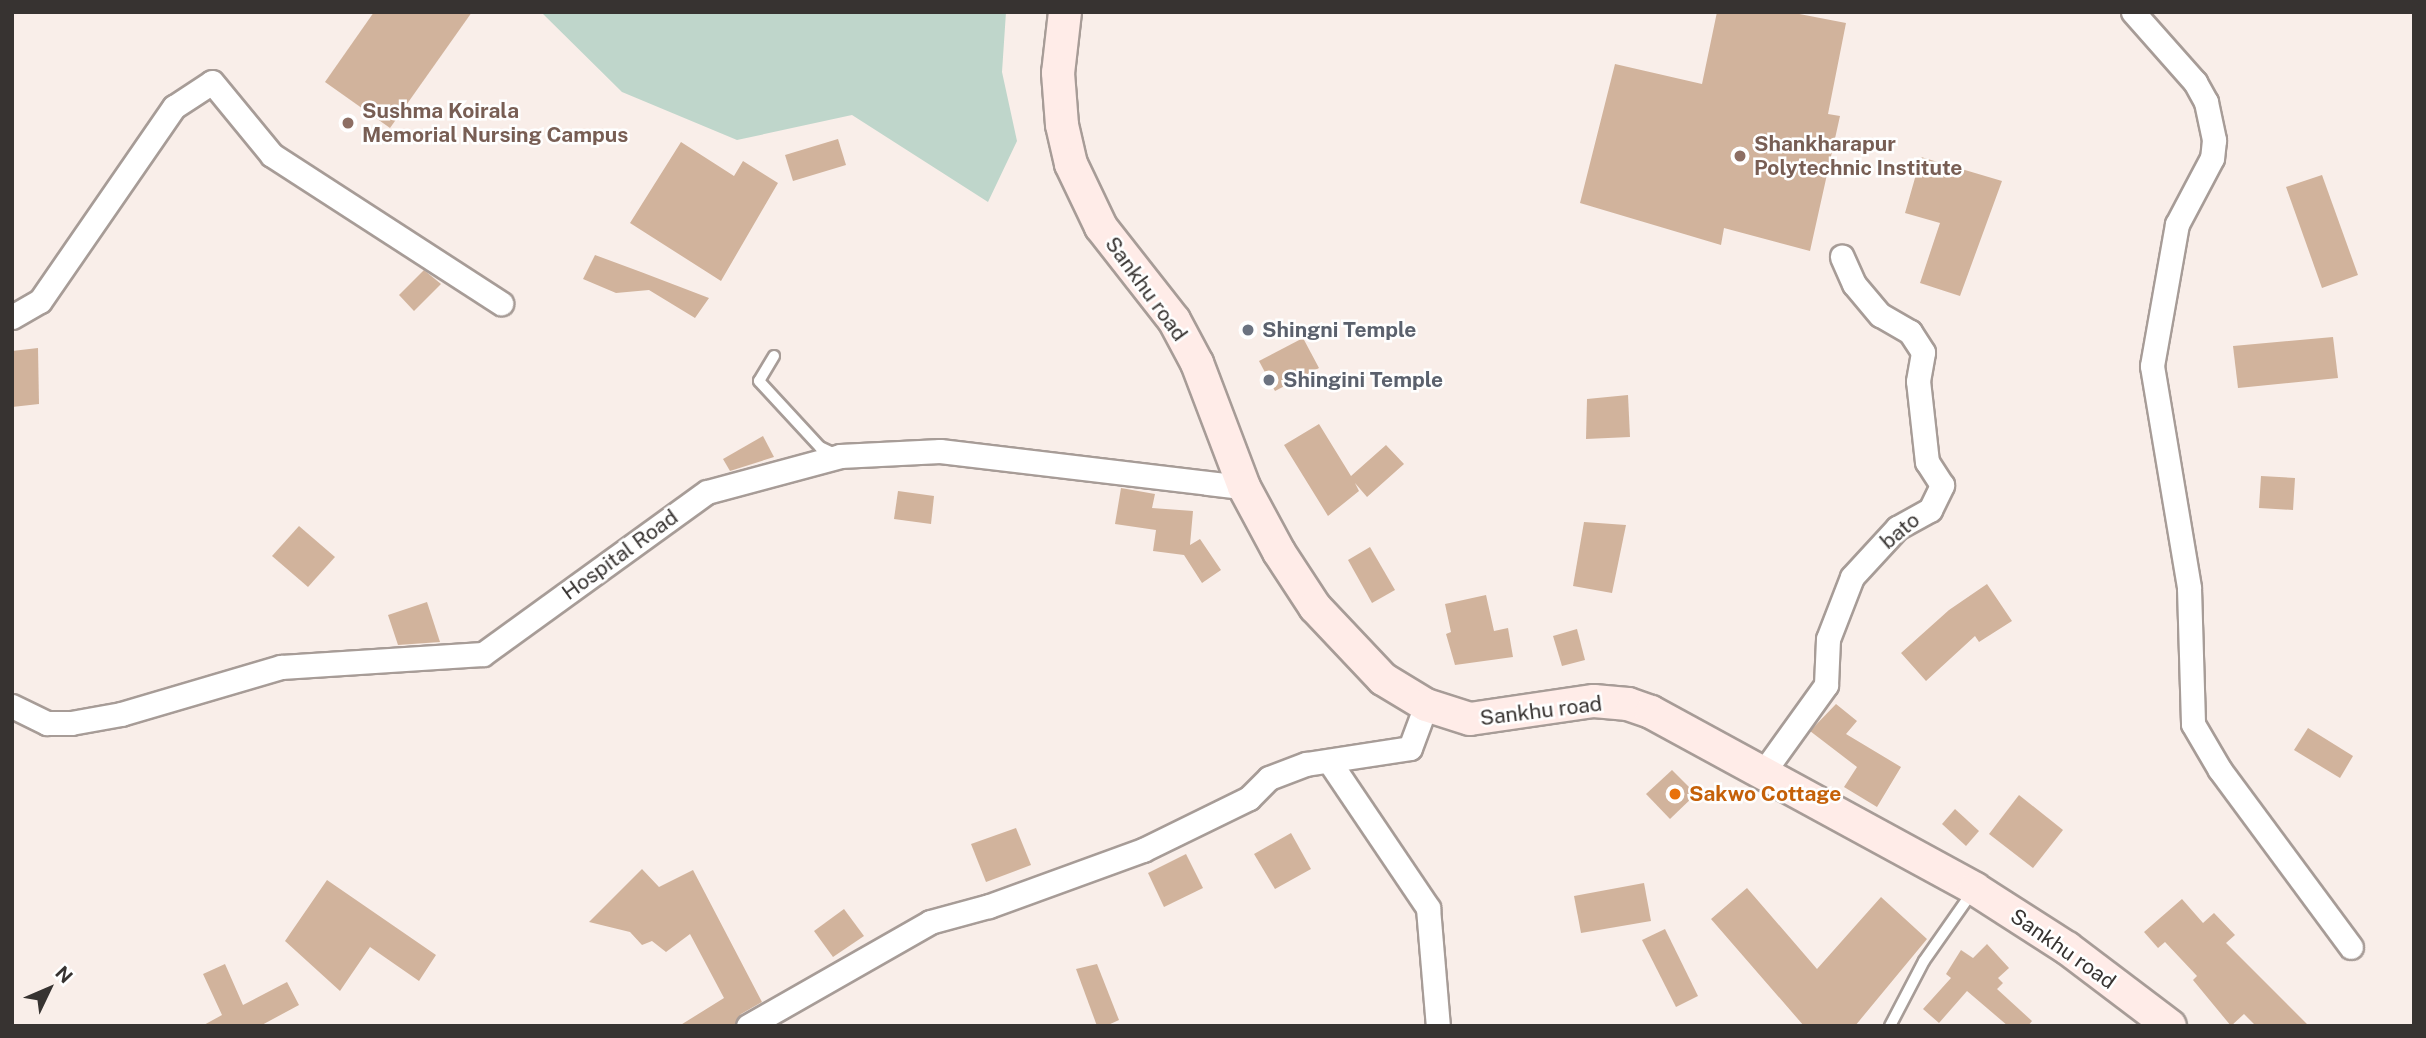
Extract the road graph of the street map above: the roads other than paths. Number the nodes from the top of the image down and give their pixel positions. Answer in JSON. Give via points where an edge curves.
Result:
{"nodes":[{"id":1,"x":1065,"y":12,"type":"edge"},
{"id":2,"x":2133,"y":12,"type":"edge"},
{"id":3,"x":1842,"y":257,"type":"dead end"},
{"id":4,"x":501,"y":303,"type":"dead end"},
{"id":5,"x":12,"y":317,"type":"edge"},
{"id":6,"x":774,"y":356,"type":"dead end"},
{"id":7,"x":840,"y":456,"type":"junction"},
{"id":8,"x":1244,"y":487,"type":"junction"},
{"id":9,"x":1426,"y":705,"type":"junction"},
{"id":10,"x":12,"y":706,"type":"edge"},
{"id":11,"x":1331,"y":764,"type":"junction"},
{"id":12,"x":1762,"y":774,"type":"junction"},
{"id":13,"x":1975,"y":889,"type":"junction"},
{"id":14,"x":2351,"y":947,"type":"dead end"},
{"id":15,"x":748,"y":1026,"type":"edge"},
{"id":16,"x":1438,"y":1026,"type":"edge"},
{"id":17,"x":1889,"y":1026,"type":"edge"},
{"id":18,"x":2170,"y":1026,"type":"edge"}],
"edges":[{"from":1,"to":8,"type":"main road","name":"Sankhu road","via":[[1058,73],[1071,164],[1101,227],[1174,320],[1197,363]]},
{"from":2,"to":14,"type":"street","via":[[2195,82],[2206,102],[2214,140],[2212,158],[2177,224],[2152,366],[2189,588],[2193,724],[2220,770]]},
{"from":3,"to":12,"type":"street","name":"bato","via":[[1854,284],[1880,316],[1910,332],[1923,352],[1918,381],[1927,462],[1942,485],[1930,510],[1896,528],[1852,576],[1828,639],[1826,685]]},
{"from":4,"to":5,"type":"street","via":[[272,155],[212,82],[174,107],[40,301]]},
{"from":6,"to":7,"type":"lane","via":[[759,381],[820,447]]},
{"from":7,"to":8,"type":"street","name":"Hospital Road","via":[[940,451]]},
{"from":7,"to":10,"type":"street","name":"Hospital Road","via":[[707,492],[483,654],[281,667],[121,714],[71,723],[47,723]]},
{"from":8,"to":9,"type":"main road","name":"Sankhu road","via":[[1315,607],[1383,679]]},
{"from":9,"to":11,"type":"street","via":[[1410,748]]},
{"from":9,"to":12,"type":"main road","name":"Sankhu road","via":[[1470,719],[1506,718],[1594,701],[1629,704],[1688,729]]},
{"from":11,"to":15,"type":"street","via":[[1307,764],[1269,778],[1249,798],[1143,850],[989,906],[930,922]]},
{"from":11,"to":16,"type":"street","via":[[1428,908]]},
{"from":12,"to":13,"type":"main road","name":"Sankhu road"},
{"from":13,"to":17,"type":"lane","via":[[1924,961]]},
{"from":13,"to":18,"type":"main road","name":"Sankhu road","via":[[2067,948]]}]}
